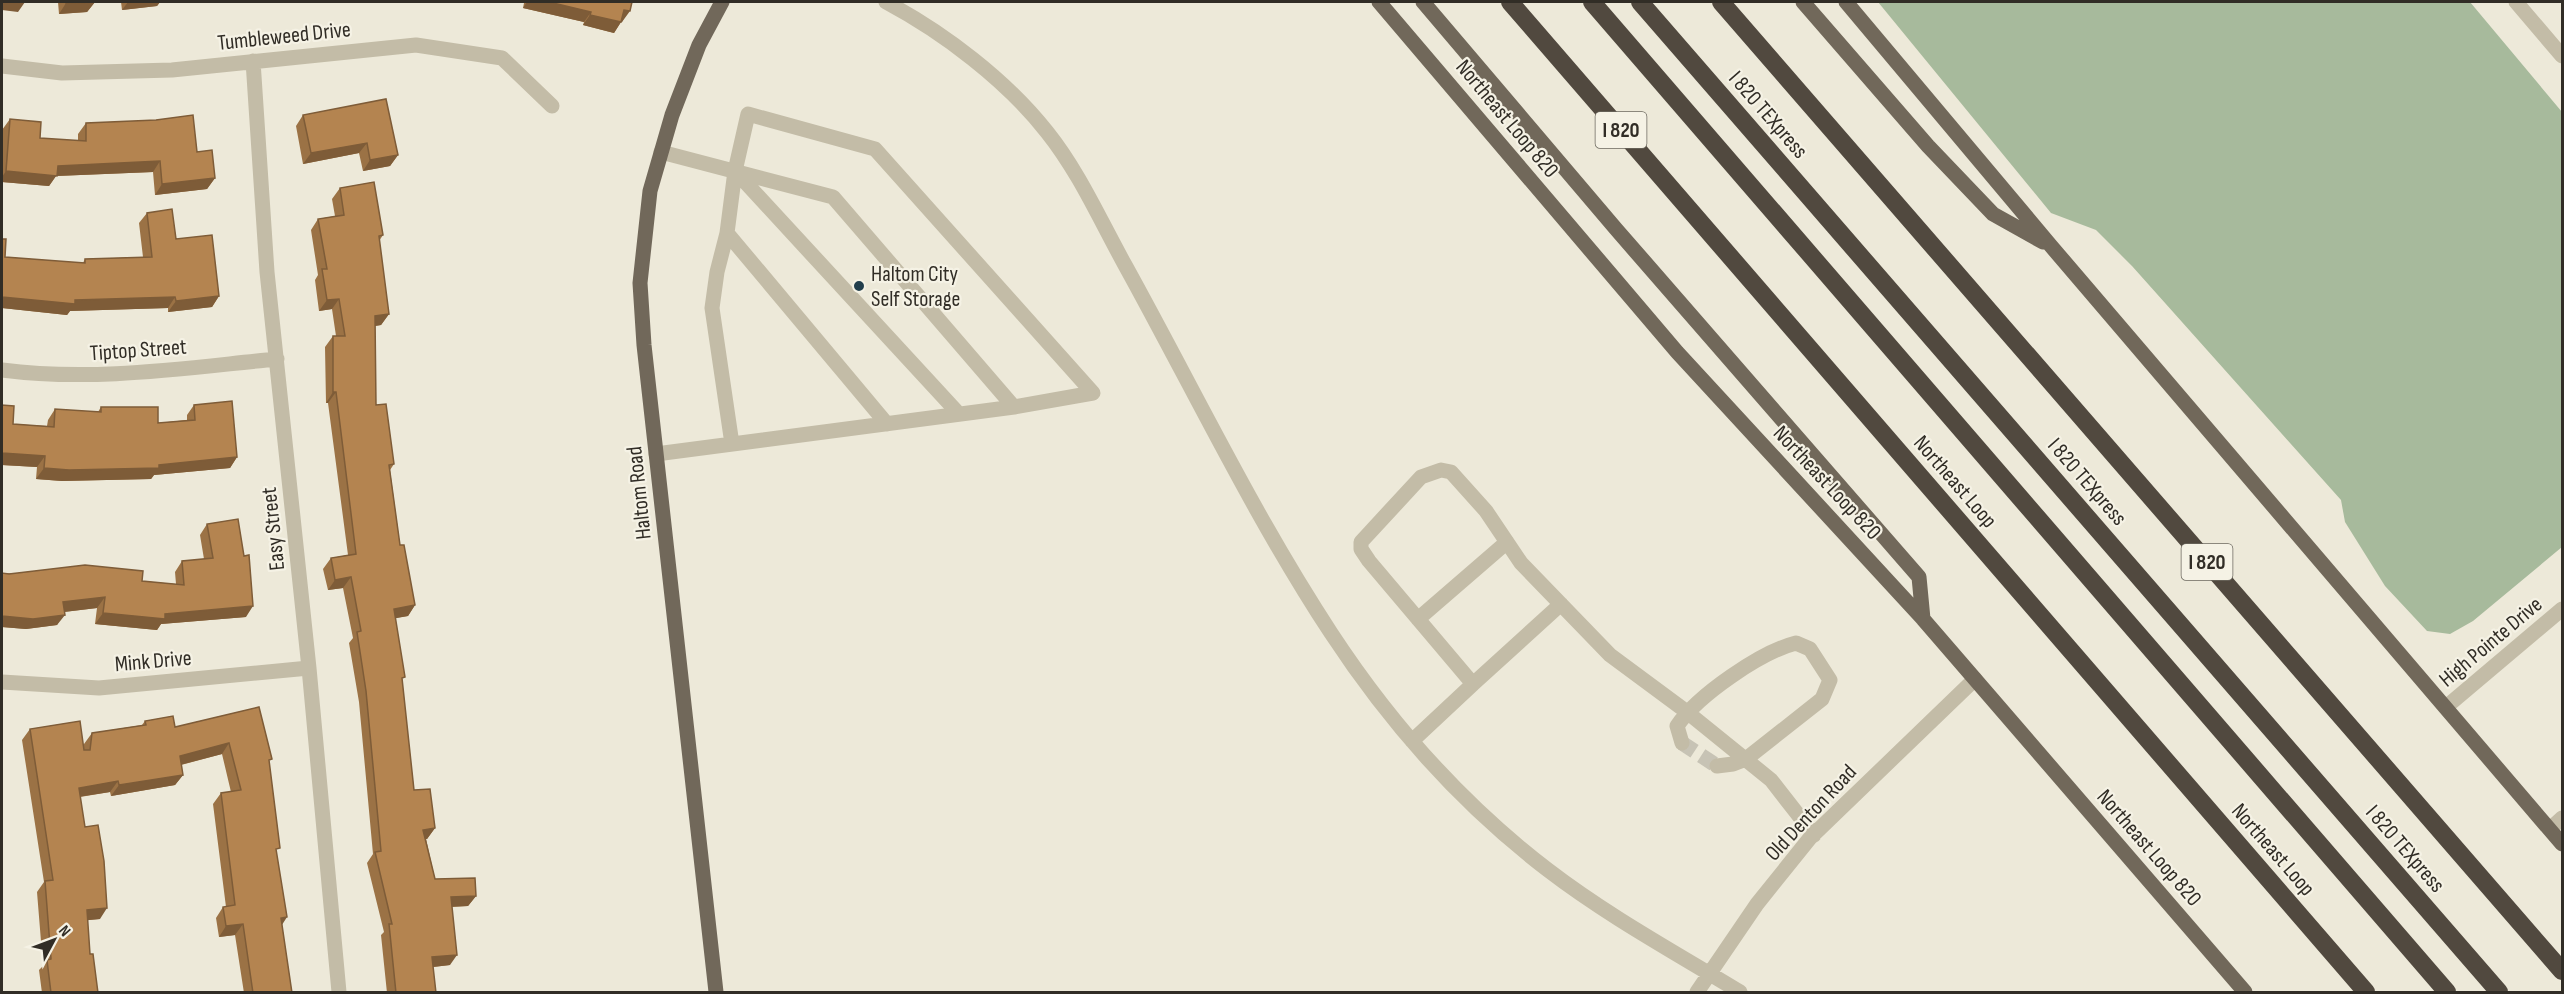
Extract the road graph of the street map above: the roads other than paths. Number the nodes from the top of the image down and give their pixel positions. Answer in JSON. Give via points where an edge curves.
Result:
{"nodes":[{"id":1,"x":722,"y":2,"type":"edge"},
{"id":2,"x":886,"y":2,"type":"edge"},
{"id":3,"x":1379,"y":2,"type":"edge"},
{"id":4,"x":1423,"y":2,"type":"edge"},
{"id":5,"x":1510,"y":2,"type":"edge"},
{"id":6,"x":1592,"y":2,"type":"edge"},
{"id":7,"x":1640,"y":2,"type":"edge"},
{"id":8,"x":1721,"y":2,"type":"edge"},
{"id":9,"x":1803,"y":2,"type":"edge"},
{"id":10,"x":1846,"y":2,"type":"edge"},
{"id":11,"x":2516,"y":2,"type":"edge"},
{"id":12,"x":2562,"y":56,"type":"edge"},
{"id":13,"x":253,"y":61,"type":"junction"},
{"id":14,"x":2,"y":66,"type":"edge"},
{"id":15,"x":552,"y":106,"type":"dead end"},
{"id":16,"x":661,"y":152,"type":"junction"},
{"id":17,"x":735,"y":171,"type":"junction"},
{"id":18,"x":727,"y":233,"type":"junction"},
{"id":19,"x":2051,"y":246,"type":"junction"},
{"id":20,"x":277,"y":359,"type":"junction"},
{"id":21,"x":2,"y":370,"type":"edge"},
{"id":22,"x":1014,"y":407,"type":"junction"},
{"id":23,"x":959,"y":414,"type":"junction"},
{"id":24,"x":887,"y":424,"type":"junction"},
{"id":25,"x":732,"y":444,"type":"junction"},
{"id":26,"x":656,"y":454,"type":"junction"},
{"id":27,"x":1508,"y":542,"type":"junction"},
{"id":28,"x":1561,"y":604,"type":"junction"},
{"id":29,"x":2562,"y":609,"type":"edge"},
{"id":30,"x":1418,"y":619,"type":"junction"},
{"id":31,"x":1923,"y":619,"type":"junction"},
{"id":32,"x":309,"y":668,"type":"junction"},
{"id":33,"x":1975,"y":679,"type":"junction"},
{"id":34,"x":2,"y":682,"type":"edge"},
{"id":35,"x":1473,"y":684,"type":"junction"},
{"id":36,"x":2446,"y":707,"type":"junction"},
{"id":37,"x":1687,"y":712,"type":"junction"},
{"id":38,"x":1412,"y":741,"type":"junction"},
{"id":39,"x":1682,"y":743,"type":"dead end"},
{"id":40,"x":1746,"y":759,"type":"junction"},
{"id":41,"x":1717,"y":766,"type":"dead end"},
{"id":42,"x":2562,"y":818,"type":"edge"},
{"id":43,"x":2550,"y":829,"type":"junction"},
{"id":44,"x":1814,"y":835,"type":"junction"},
{"id":45,"x":2562,"y":844,"type":"edge"},
{"id":46,"x":2562,"y":971,"type":"edge"},
{"id":47,"x":1709,"y":973,"type":"junction"},
{"id":48,"x":339,"y":993,"type":"edge"},
{"id":49,"x":716,"y":993,"type":"edge"},
{"id":50,"x":1697,"y":993,"type":"edge"},
{"id":51,"x":1740,"y":993,"type":"edge"},
{"id":52,"x":2246,"y":993,"type":"edge"},
{"id":53,"x":2366,"y":993,"type":"edge"},
{"id":54,"x":2447,"y":993,"type":"edge"},
{"id":55,"x":2499,"y":993,"type":"edge"}],
"edges":[{"from":1,"to":16,"type":"main road","name":"Haltom Road","via":[[699,45]]},
{"from":2,"to":38,"type":"street","via":[[956,46],[1047,131],[1084,186],[1263,521],[1332,635]]},
{"from":3,"to":31,"type":"main road","name":"Northeast Loop 820","via":[[1677,352]]},
{"from":4,"to":31,"type":"main road","via":[[1919,577]]},
{"from":5,"to":53,"type":"highway","name":"Northeast Loop","number":"I 820"},
{"from":6,"to":54,"type":"highway"},
{"from":7,"to":55,"type":"highway","name":"I 820 TEXpress"},
{"from":8,"to":46,"type":"highway","number":"I 820"},
{"from":9,"to":19,"type":"main road","via":[[1928,146],[1994,214]]},
{"from":10,"to":19,"type":"main road"},
{"from":11,"to":12,"type":"street"},
{"from":13,"to":14,"type":"street","name":"Tumbleweed Drive","via":[[172,70],[62,73]]},
{"from":13,"to":15,"type":"street","name":"Tumbleweed Drive","via":[[416,45],[502,58]]},
{"from":13,"to":20,"type":"street","name":"Easy Street"},
{"from":16,"to":17,"type":"street"},
{"from":16,"to":26,"type":"main road","name":"Haltom Road","via":[[650,191],[640,283]]},
{"from":17,"to":18,"type":"street"},
{"from":17,"to":22,"type":"street","via":[[833,197]]},
{"from":17,"to":22,"type":"street","via":[[748,114],[875,148],[1093,393]]},
{"from":17,"to":23,"type":"street"},
{"from":18,"to":24,"type":"street"},
{"from":18,"to":25,"type":"street","via":[[712,308]]},
{"from":19,"to":36,"type":"main road"},
{"from":20,"to":21,"type":"street","name":"Tiptop Street","via":[[110,376]]},
{"from":20,"to":32,"type":"street","name":"Easy Street"},
{"from":22,"to":23,"type":"street"},
{"from":23,"to":24,"type":"street"},
{"from":24,"to":25,"type":"street"},
{"from":25,"to":26,"type":"street"},
{"from":26,"to":49,"type":"main road","name":"Haltom Road"},
{"from":27,"to":28,"type":"street","via":[[1521,562]]},
{"from":27,"to":30,"type":"street"},
{"from":27,"to":30,"type":"street","via":[[1451,472],[1441,470],[1421,477],[1361,542],[1369,561]]},
{"from":28,"to":35,"type":"street"},
{"from":28,"to":37,"type":"street","via":[[1610,655]]},
{"from":29,"to":36,"type":"street","name":"High Pointe Drive"},
{"from":30,"to":35,"type":"street"},
{"from":31,"to":33,"type":"main road","name":"Northeast Loop 820"},
{"from":32,"to":34,"type":"street","name":"Mink Drive","via":[[99,688]]},
{"from":32,"to":48,"type":"street","name":"Easy Street"},
{"from":33,"to":44,"type":"street","name":"Old Denton Road"},
{"from":33,"to":52,"type":"main road","name":"Northeast Loop 820"},
{"from":35,"to":38,"type":"street"},
{"from":36,"to":43,"type":"main road"},
{"from":37,"to":39,"type":"street","via":[[1677,726]]},
{"from":37,"to":40,"type":"street"},
{"from":37,"to":40,"type":"street","via":[[1755,660],[1780,647],[1797,643],[1810,649],[1830,680],[1822,699]]},
{"from":38,"to":47,"type":"street","via":[[1478,811],[1549,871]]},
{"from":40,"to":41,"type":"street"},
{"from":40,"to":44,"type":"street","via":[[1771,780]]},
{"from":42,"to":43,"type":"street"},
{"from":43,"to":45,"type":"main road"},
{"from":44,"to":47,"type":"street","name":"Old Denton Road","via":[[1757,904]]},
{"from":47,"to":50,"type":"street","name":"Old Denton Road"},
{"from":47,"to":51,"type":"street"}]}
